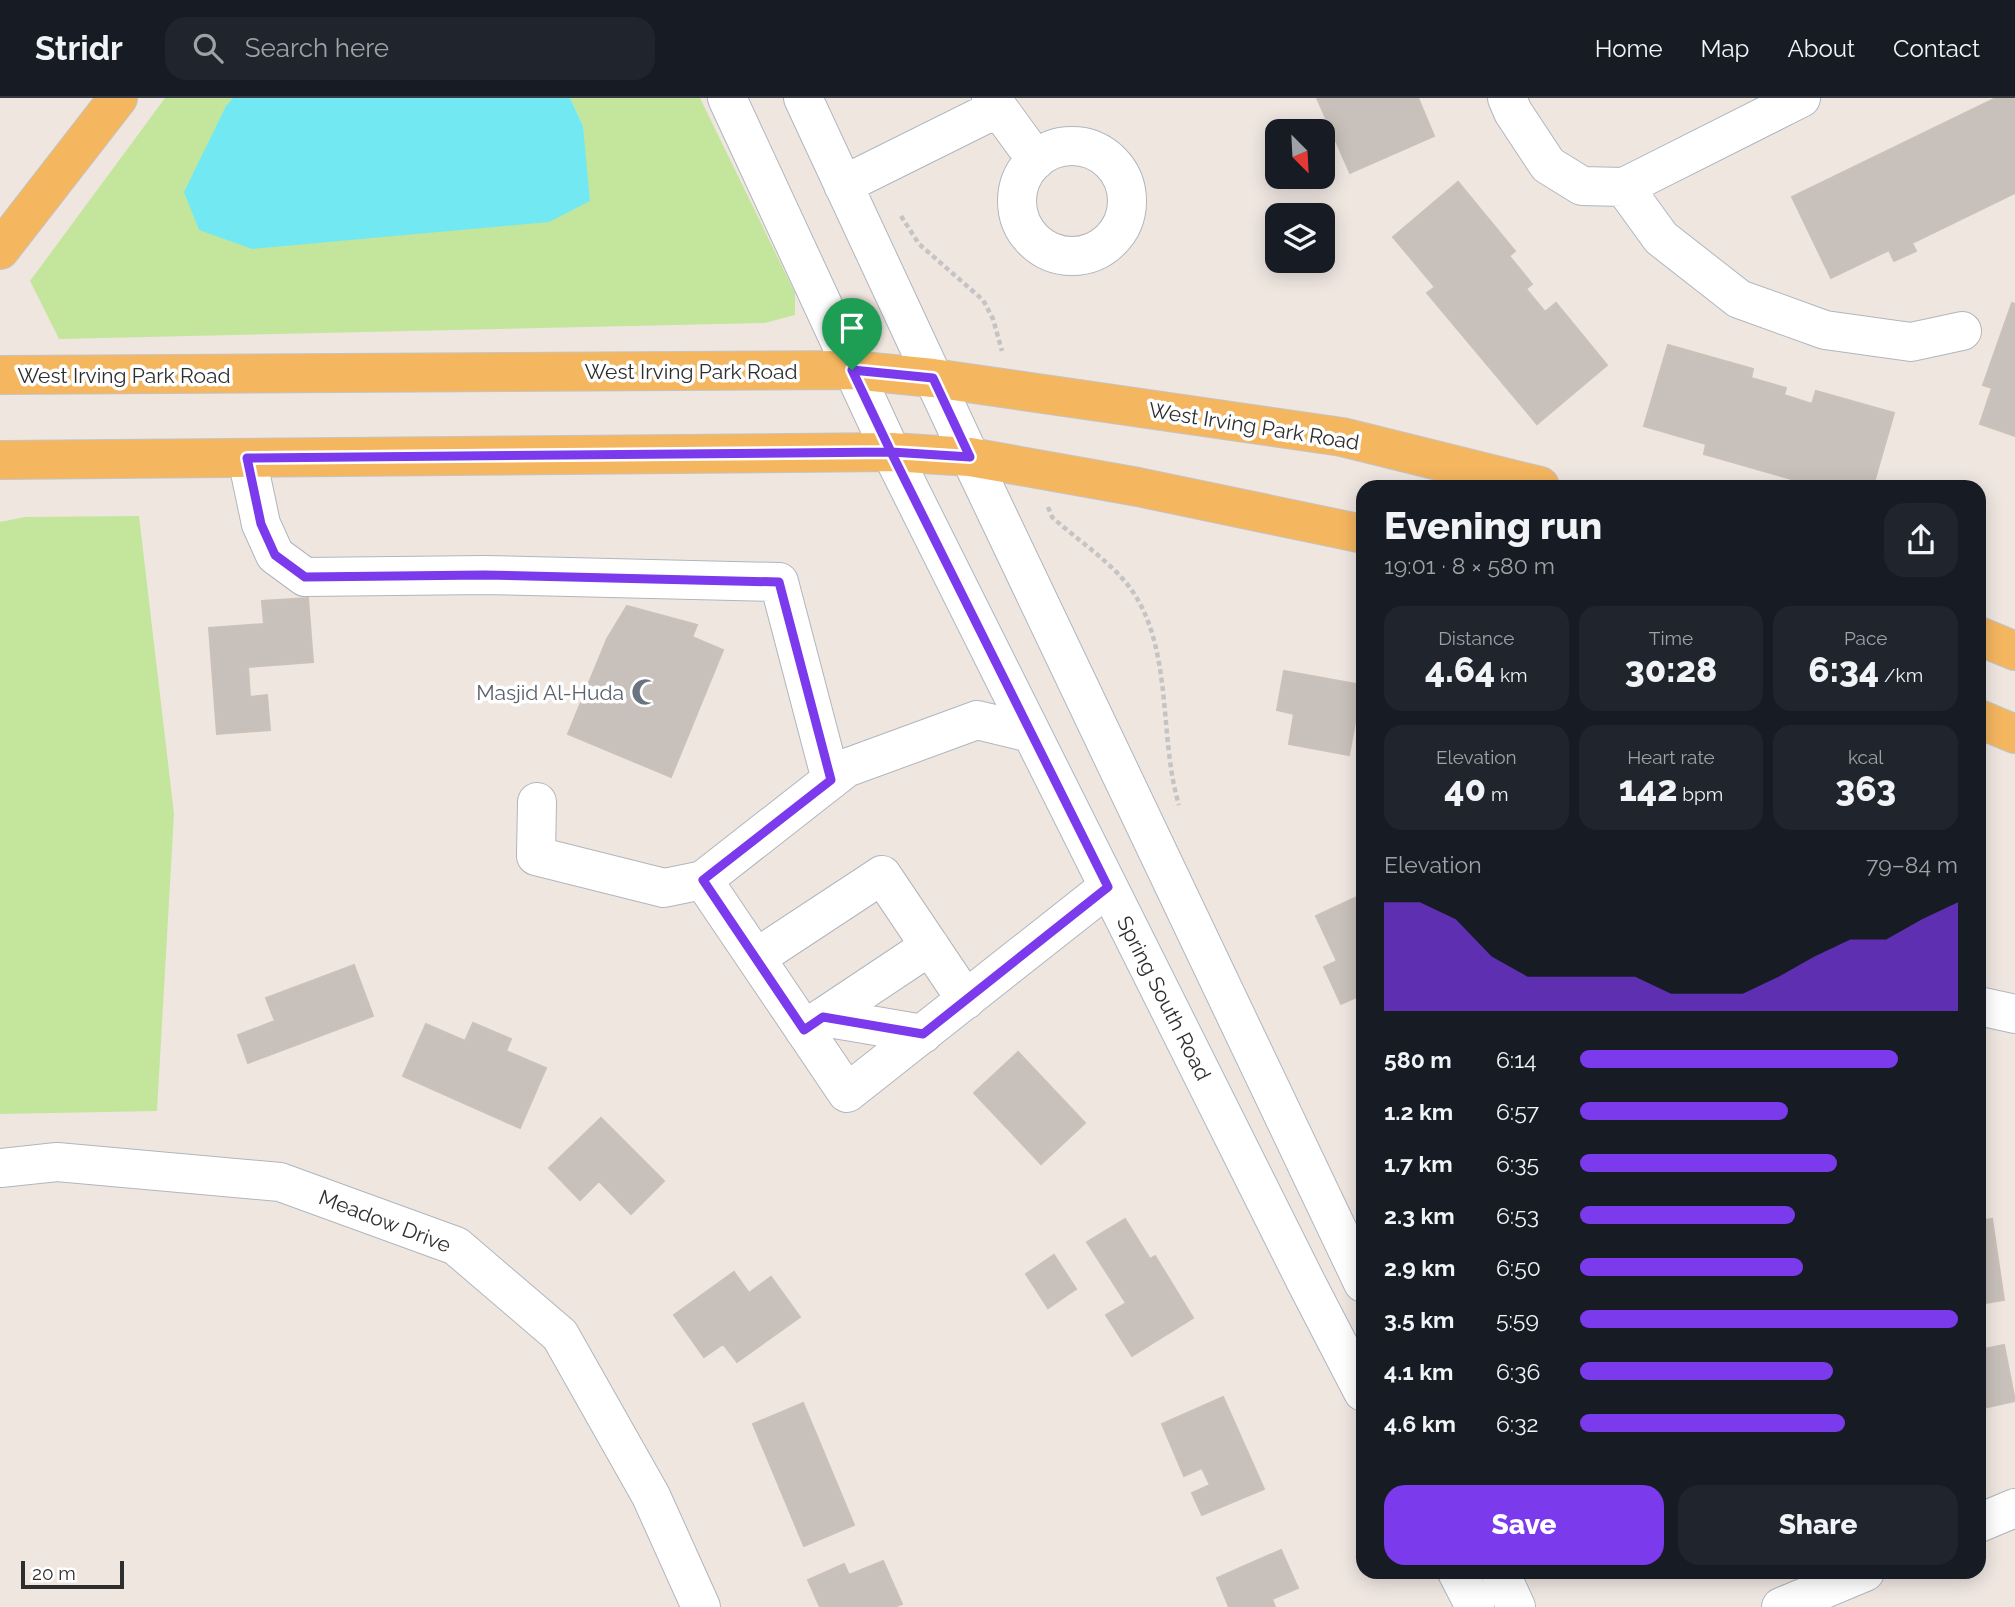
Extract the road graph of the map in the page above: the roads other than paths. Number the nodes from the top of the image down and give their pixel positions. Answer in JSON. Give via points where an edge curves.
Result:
{"nodes":[{"id":1,"x":118,"y":98,"type":"edge"},
{"id":2,"x":727,"y":98,"type":"edge"},
{"id":3,"x":803,"y":98,"type":"edge"},
{"id":4,"x":1507,"y":98,"type":"edge"},
{"id":5,"x":1801,"y":98,"type":"edge"},
{"id":6,"x":994,"y":103,"type":"edge"},
{"id":7,"x":1036,"y":159,"type":"dead end"},
{"id":8,"x":859,"y":177,"type":"junction"},
{"id":9,"x":1624,"y":187,"type":"junction"},
{"id":10,"x":0,"y":250,"type":"edge"},
{"id":11,"x":1962,"y":331,"type":"dead end"},
{"id":12,"x":852,"y":370,"type":"junction"},
{"id":13,"x":0,"y":375,"type":"edge"},
{"id":14,"x":933,"y":378,"type":"junction"},
{"id":15,"x":891,"y":452,"type":"junction"},
{"id":16,"x":970,"y":457,"type":"junction"},
{"id":17,"x":247,"y":458,"type":"junction"},
{"id":18,"x":0,"y":460,"type":"edge"},
{"id":19,"x":1516,"y":480,"type":"edge"},
{"id":20,"x":1356,"y":533,"type":"edge"},
{"id":21,"x":1986,"y":639,"type":"edge"},
{"id":22,"x":2015,"y":651,"type":"edge"},
{"id":23,"x":1000,"y":670,"type":"junction"},
{"id":24,"x":977,"y":720,"type":"junction"},
{"id":25,"x":1986,"y":722,"type":"edge"},
{"id":26,"x":1031,"y":733,"type":"junction"},
{"id":27,"x":2015,"y":734,"type":"edge"},
{"id":28,"x":831,"y":780,"type":"junction"},
{"id":29,"x":537,"y":802,"type":"dead end"},
{"id":30,"x":703,"y":880,"type":"junction"},
{"id":31,"x":1108,"y":887,"type":"junction"},
{"id":32,"x":930,"y":946,"type":"junction"},
{"id":33,"x":756,"y":958,"type":"junction"},
{"id":34,"x":966,"y":1000,"type":"junction"},
{"id":35,"x":1986,"y":1008,"type":"edge"},
{"id":36,"x":2015,"y":1014,"type":"edge"},
{"id":37,"x":814,"y":1023,"type":"junction"},
{"id":38,"x":923,"y":1034,"type":"junction"},
{"id":39,"x":0,"y":1168,"type":"edge"},
{"id":40,"x":1356,"y":1268,"type":"edge"},
{"id":41,"x":1356,"y":1378,"type":"edge"},
{"id":42,"x":2015,"y":1508,"type":"edge"},
{"id":43,"x":1986,"y":1520,"type":"edge"},
{"id":44,"x":1461,"y":1579,"type":"edge"},
{"id":45,"x":1503,"y":1579,"type":"edge"},
{"id":46,"x":1848,"y":1579,"type":"edge"},
{"id":47,"x":701,"y":1607,"type":"edge"},
{"id":48,"x":1475,"y":1607,"type":"edge"},
{"id":49,"x":1516,"y":1607,"type":"edge"},
{"id":50,"x":1781,"y":1607,"type":"edge"}],
"edges":[{"from":1,"to":10,"type":"main road"},
{"from":2,"to":12,"type":"street","name":"Spring South Road"},
{"from":3,"to":8,"type":"street"},
{"from":4,"to":9,"type":"street","via":[[1548,165],[1582,186]]},
{"from":5,"to":9,"type":"street"},
{"from":6,"to":7,"type":"street"},
{"from":6,"to":8,"type":"street"},
{"from":8,"to":14,"type":"street"},
{"from":9,"to":11,"type":"street","via":[[1661,238],[1739,299],[1825,330],[1850,334],[1911,342]]},
{"from":12,"to":13,"type":"main road","name":"West Irving Park Road"},
{"from":12,"to":14,"type":"main road","name":"West Irving Park Road"},
{"from":12,"to":15,"type":"street","name":"Spring South Road"},
{"from":14,"to":16,"type":"street"},
{"from":14,"to":19,"type":"main road","name":"West Irving Park Road","via":[[1342,437]]},
{"from":15,"to":16,"type":"main road"},
{"from":15,"to":17,"type":"main road"},
{"from":15,"to":23,"type":"street","name":"Spring South Road"},
{"from":16,"to":20,"type":"main road"},
{"from":16,"to":40,"type":"street"},
{"from":17,"to":18,"type":"main road"},
{"from":17,"to":28,"type":"street","via":[[261,524],[275,555],[305,577],[484,575],[779,582]]},
{"from":21,"to":22,"type":"main road"},
{"from":23,"to":24,"type":"street"},
{"from":23,"to":26,"type":"street","name":"Spring South Road"},
{"from":24,"to":26,"type":"street"},
{"from":24,"to":28,"type":"street","via":[[846,768]]},
{"from":25,"to":27,"type":"main road"},
{"from":26,"to":31,"type":"street","name":"Spring South Road"},
{"from":28,"to":30,"type":"street"},
{"from":29,"to":30,"type":"street","via":[[536,856],[664,888]]},
{"from":30,"to":33,"type":"street"},
{"from":31,"to":34,"type":"street"},
{"from":31,"to":41,"type":"street","name":"Spring South Road"},
{"from":32,"to":33,"type":"street","via":[[882,875]]},
{"from":32,"to":34,"type":"street"},
{"from":32,"to":37,"type":"street"},
{"from":33,"to":37,"type":"street"},
{"from":34,"to":38,"type":"street"},
{"from":35,"to":36,"type":"street"},
{"from":37,"to":38,"type":"street"},
{"from":37,"to":38,"type":"street","via":[[847,1093]]},
{"from":39,"to":47,"type":"street","name":"Meadow Drive","via":[[57,1162],[280,1182],[456,1246],[560,1335],[651,1496]]},
{"from":42,"to":43,"type":"street"},
{"from":44,"to":48,"type":"street"},
{"from":45,"to":49,"type":"street"},
{"from":46,"to":50,"type":"street"}]}
